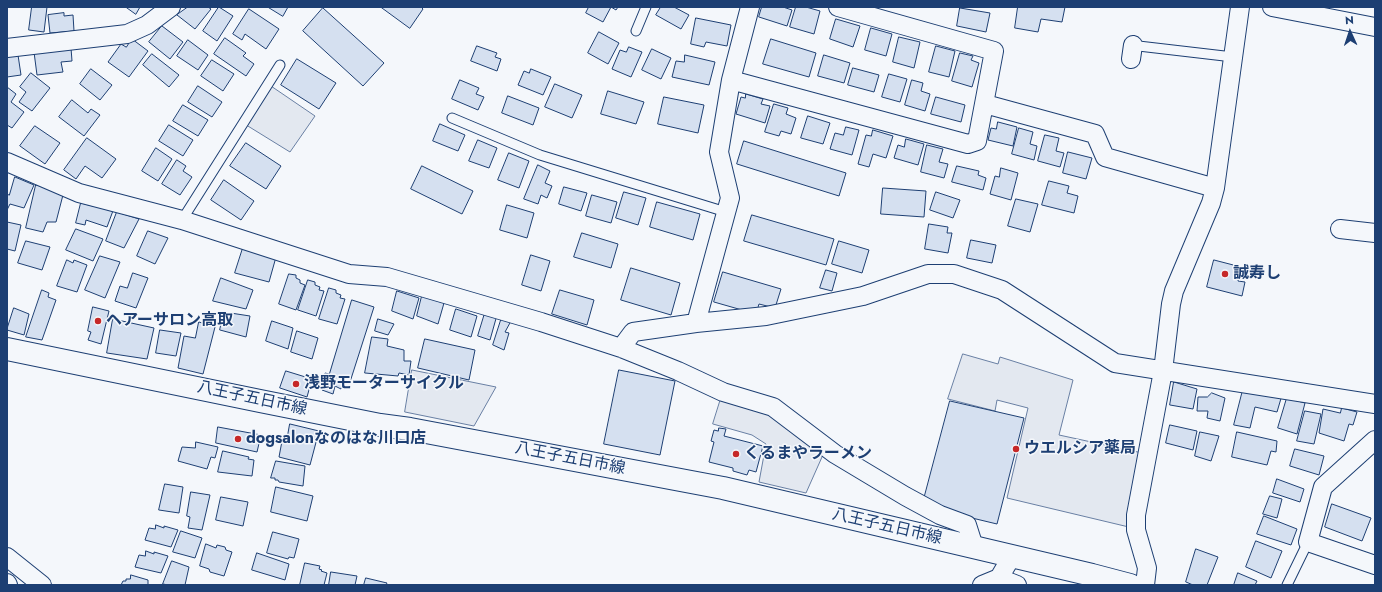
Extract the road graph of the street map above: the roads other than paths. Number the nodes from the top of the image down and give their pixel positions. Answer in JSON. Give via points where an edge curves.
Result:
{"nodes":[{"id":1,"x":171,"y":7,"type":"edge"},
{"id":2,"x":646,"y":7,"type":"edge"},
{"id":3,"x":750,"y":7,"type":"edge"},
{"id":4,"x":838,"y":7,"type":"edge"},
{"id":5,"x":1240,"y":7,"type":"edge"},
{"id":6,"x":1272,"y":7,"type":"edge"},
{"id":7,"x":1375,"y":27,"type":"edge"},
{"id":8,"x":636,"y":31,"type":"dead end"},
{"id":9,"x":7,"y":48,"type":"edge"},
{"id":10,"x":1130,"y":49,"type":"dead end"},
{"id":11,"x":1233,"y":57,"type":"junction"},
{"id":12,"x":280,"y":65,"type":"dead end"},
{"id":13,"x":731,"y":80,"type":"junction"},
{"id":14,"x":985,"y":104,"type":"junction"},
{"id":15,"x":452,"y":118,"type":"dead end"},
{"id":16,"x":7,"y":162,"type":"edge"},
{"id":17,"x":1215,"y":188,"type":"junction"},
{"id":18,"x":726,"y":212,"type":"junction"},
{"id":19,"x":182,"y":220,"type":"junction"},
{"id":20,"x":1340,"y":229,"type":"dead end"},
{"id":21,"x":1375,"y":233,"type":"edge"},
{"id":22,"x":696,"y":322,"type":"junction"},
{"id":23,"x":7,"y":348,"type":"edge"},
{"id":24,"x":621,"y":348,"type":"junction"},
{"id":25,"x":1164,"y":371,"type":"junction"},
{"id":26,"x":1375,"y":404,"type":"edge"},
{"id":27,"x":1375,"y":440,"type":"edge"},
{"id":28,"x":1308,"y":542,"type":"junction"},
{"id":29,"x":974,"y":547,"type":"junction"},
{"id":30,"x":1012,"y":556,"type":"junction"},
{"id":31,"x":7,"y":557,"type":"edge"},
{"id":32,"x":1375,"y":565,"type":"edge"},
{"id":33,"x":999,"y":578,"type":"junction"},
{"id":34,"x":42,"y":585,"type":"edge"},
{"id":35,"x":982,"y":585,"type":"edge"},
{"id":36,"x":1017,"y":585,"type":"edge"},
{"id":37,"x":1130,"y":585,"type":"edge"},
{"id":38,"x":1145,"y":585,"type":"edge"},
{"id":39,"x":1287,"y":585,"type":"edge"}],
"edges":[{"from":1,"to":9,"type":"street","via":[[146,25],[127,34]]},
{"from":2,"to":8,"type":"lane"},
{"from":3,"to":13,"type":"street"},
{"from":4,"to":14,"type":"street","via":[[994,52]]},
{"from":5,"to":11,"type":"street"},
{"from":6,"to":7,"type":"street"},
{"from":10,"to":11,"type":"lane"},
{"from":11,"to":17,"type":"street"},
{"from":12,"to":19,"type":"lane"},
{"from":13,"to":14,"type":"street","via":[[968,144],[977,141]]},
{"from":13,"to":18,"type":"street","via":[[719,152],[730,198]]},
{"from":14,"to":17,"type":"street","via":[[1094,134],[1105,157]]},
{"from":15,"to":18,"type":"lane","via":[[540,155]]},
{"from":16,"to":19,"type":"street","via":[[79,193]]},
{"from":17,"to":25,"type":"street","via":[[1174,291]]},
{"from":18,"to":22,"type":"street"},
{"from":19,"to":24,"type":"street","via":[[349,274],[387,277]]},
{"from":20,"to":21,"type":"street"},
{"from":22,"to":24,"type":"street","via":[[633,332]]},
{"from":22,"to":25,"type":"street","via":[[766,316],[863,296],[928,274],[954,274],[1002,290],[1115,363]]},
{"from":23,"to":29,"type":"main road","name":"八王子五日市線","via":[[357,420],[723,488]]},
{"from":24,"to":29,"type":"street","via":[[723,392],[774,407],[835,454],[940,515],[967,525]]},
{"from":25,"to":26,"type":"street"},
{"from":25,"to":38,"type":"street","via":[[1136,514],[1136,530],[1148,568]]},
{"from":27,"to":28,"type":"street","via":[[1323,487]]},
{"from":28,"to":32,"type":"street"},
{"from":28,"to":39,"type":"lane"},
{"from":29,"to":30,"type":"main road","name":"八王子五日市線"},
{"from":30,"to":33,"type":"street"},
{"from":30,"to":37,"type":"main road","name":"八王子五日市線"},
{"from":31,"to":34,"type":"street"},
{"from":33,"to":35,"type":"street"},
{"from":33,"to":36,"type":"street"}]}
